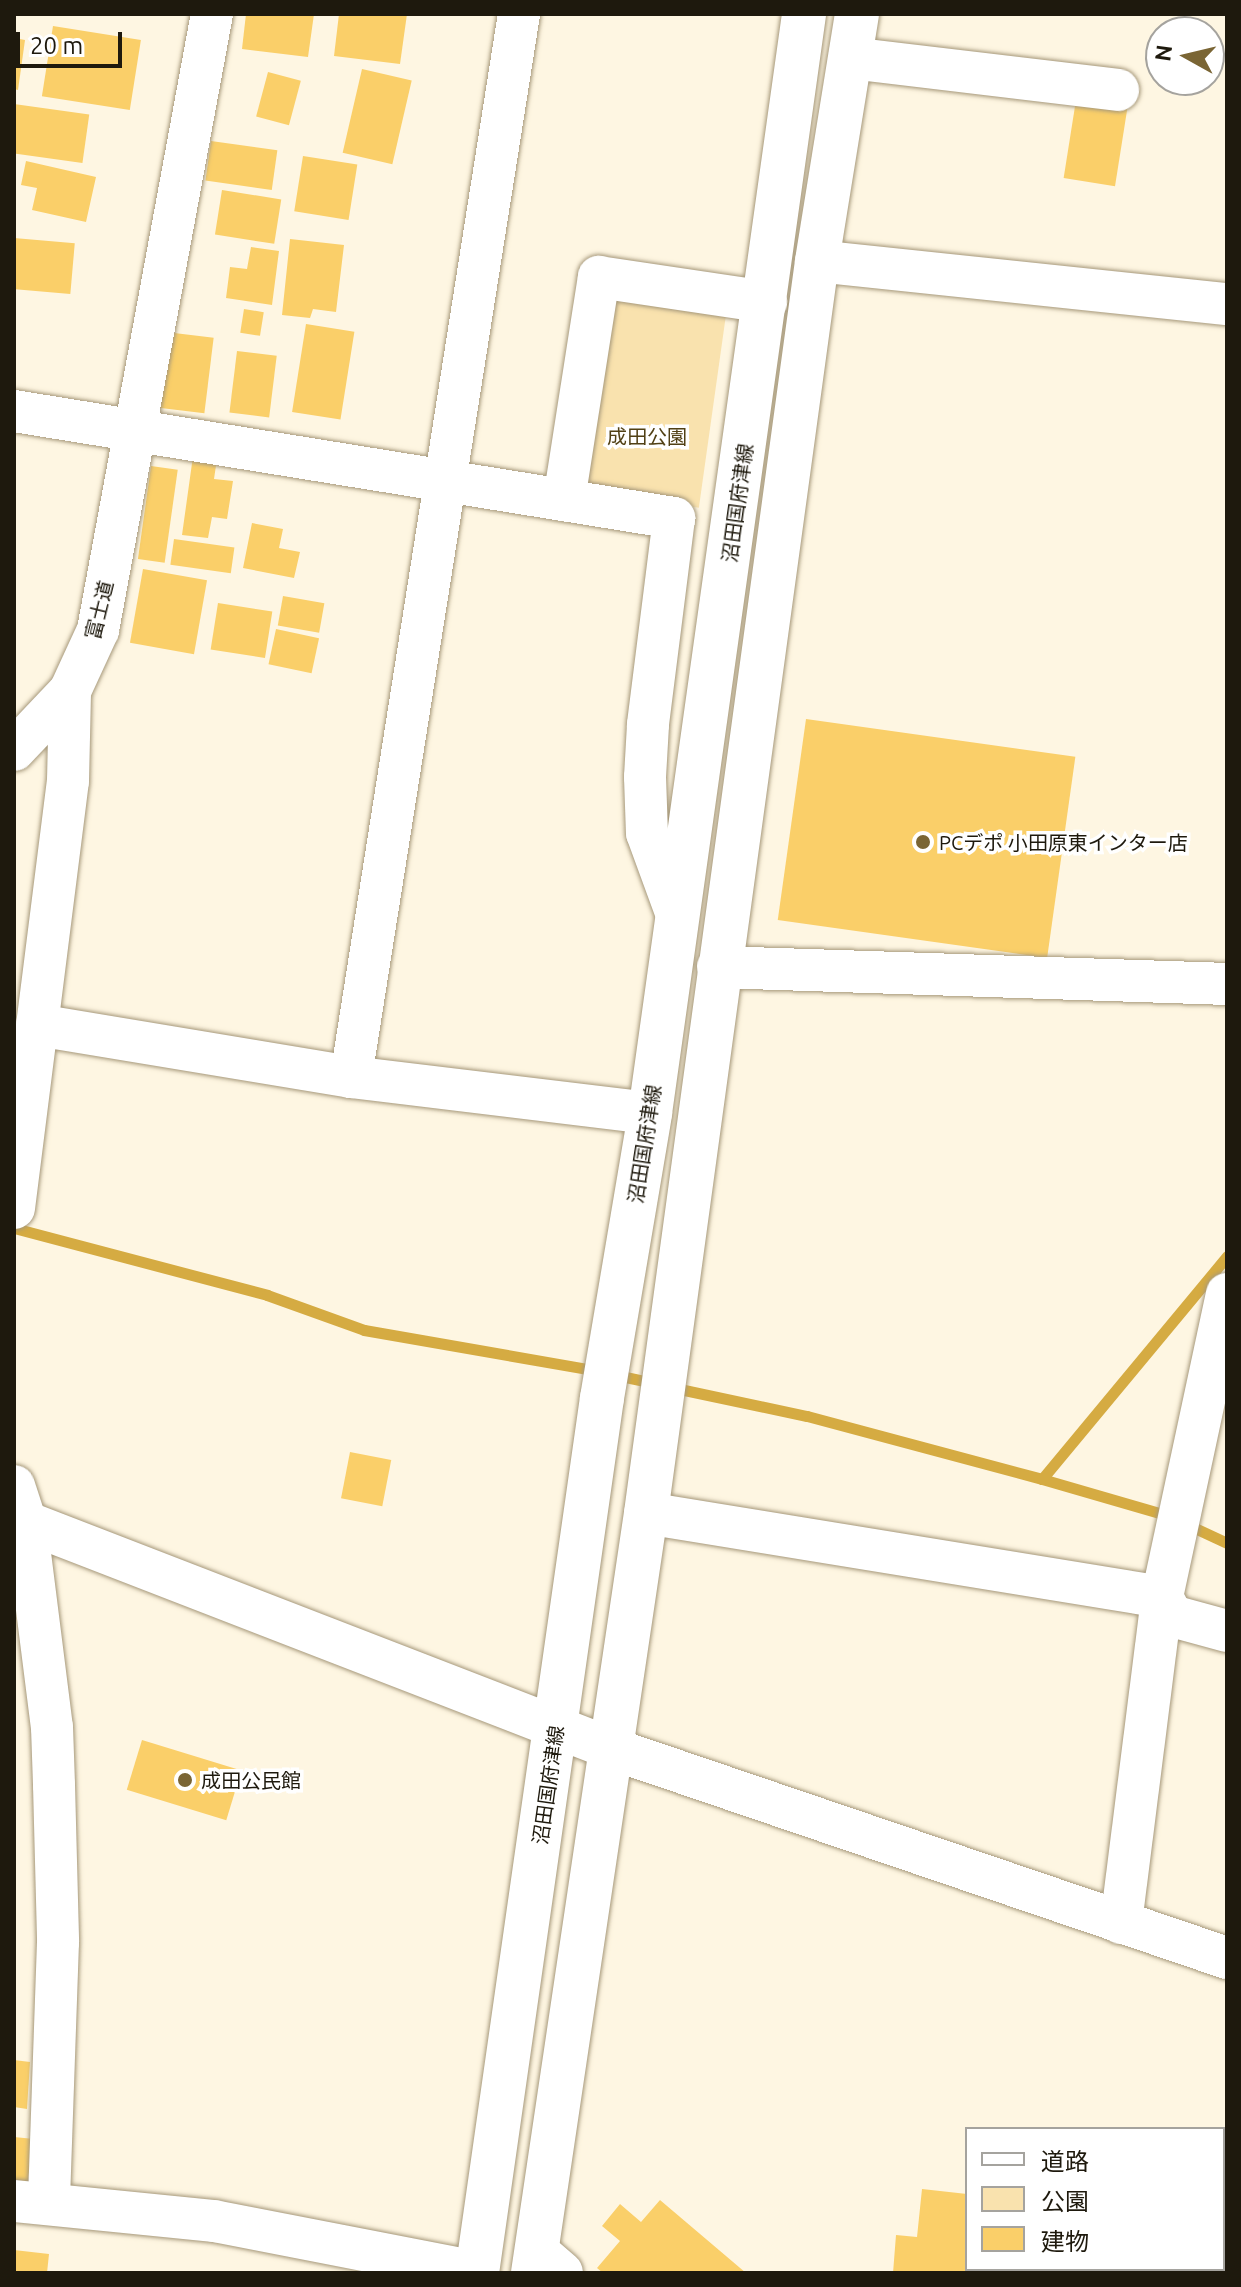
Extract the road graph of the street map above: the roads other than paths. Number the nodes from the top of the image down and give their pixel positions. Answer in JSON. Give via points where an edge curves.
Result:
{"nodes":[{"id":1,"x":212,"y":14,"type":"edge"},
{"id":2,"x":519,"y":14,"type":"edge"},
{"id":3,"x":804,"y":14,"type":"edge"},
{"id":4,"x":857,"y":14,"type":"edge"},
{"id":5,"x":850,"y":58,"type":"junction"},
{"id":6,"x":1118,"y":90,"type":"dead end"},
{"id":7,"x":817,"y":261,"type":"junction"},
{"id":8,"x":766,"y":302,"type":"junction"},
{"id":9,"x":1227,"y":304,"type":"edge"},
{"id":10,"x":14,"y":411,"type":"edge"},
{"id":11,"x":134,"y":428,"type":"junction"},
{"id":12,"x":445,"y":480,"type":"junction"},
{"id":13,"x":564,"y":500,"type":"junction"},
{"id":14,"x":70,"y":691,"type":"junction"},
{"id":15,"x":14,"y":750,"type":"edge"},
{"id":16,"x":677,"y":915,"type":"junction"},
{"id":17,"x":718,"y":967,"type":"junction"},
{"id":18,"x":1227,"y":984,"type":"edge"},
{"id":19,"x":37,"y":1025,"type":"junction"},
{"id":20,"x":351,"y":1077,"type":"junction"},
{"id":21,"x":650,"y":1113,"type":"junction"},
{"id":22,"x":14,"y":1208,"type":"edge"},
{"id":23,"x":1227,"y":1294,"type":"edge"},
{"id":24,"x":20,"y":1504,"type":"edge"},
{"id":25,"x":646,"y":1513,"type":"junction"},
{"id":26,"x":1162,"y":1597,"type":"junction"},
{"id":27,"x":1227,"y":1631,"type":"edge"},
{"id":28,"x":557,"y":1725,"type":"junction"},
{"id":29,"x":610,"y":1748,"type":"junction"},
{"id":30,"x":1121,"y":1923,"type":"junction"},
{"id":31,"x":1227,"y":1958,"type":"edge"},
{"id":32,"x":31,"y":2202,"type":"edge"},
{"id":33,"x":544,"y":2266,"type":"edge"},
{"id":34,"x":477,"y":2273,"type":"edge"}],
"edges":[{"from":1,"to":11,"type":"street","name":"富士道"},
{"from":2,"to":12,"type":"street"},
{"from":3,"to":8,"type":"main road","name":"沼田国府津線"},
{"from":4,"to":5,"type":"main road"},
{"from":5,"to":6,"type":"street"},
{"from":5,"to":7,"type":"main road"},
{"from":7,"to":9,"type":"street"},
{"from":7,"to":17,"type":"main road"},
{"from":8,"to":13,"type":"street","via":[[599,277]]},
{"from":8,"to":16,"type":"main road","name":"沼田国府津線"},
{"from":10,"to":11,"type":"street"},
{"from":11,"to":12,"type":"street"},
{"from":11,"to":14,"type":"street","name":"富士道","via":[[98,630]]},
{"from":12,"to":13,"type":"street"},
{"from":12,"to":20,"type":"street"},
{"from":13,"to":16,"type":"street","via":[[674,518],[645,777],[647,833]]},
{"from":14,"to":15,"type":"street"},
{"from":14,"to":19,"type":"street","name":"富士道","via":[[68,781]]},
{"from":16,"to":21,"type":"main road","name":"沼田国府津線"},
{"from":17,"to":18,"type":"street"},
{"from":17,"to":25,"type":"main road"},
{"from":19,"to":20,"type":"street"},
{"from":19,"to":22,"type":"street","name":"富士道"},
{"from":20,"to":21,"type":"street"},
{"from":21,"to":28,"type":"main road","name":"沼田国府津線","via":[[602,1398]]},
{"from":23,"to":26,"type":"street"},
{"from":24,"to":28,"type":"street"},
{"from":24,"to":32,"type":"street","via":[[52,1727],[58,1942]]},
{"from":25,"to":26,"type":"street"},
{"from":25,"to":29,"type":"main road"},
{"from":26,"to":27,"type":"street","via":[[1172,1616]]},
{"from":26,"to":30,"type":"street"},
{"from":28,"to":29,"type":"street"},
{"from":28,"to":34,"type":"main road","name":"沼田国府津線"},
{"from":29,"to":30,"type":"street"},
{"from":29,"to":33,"type":"main road"},
{"from":30,"to":31,"type":"street"},
{"from":32,"to":34,"type":"street","via":[[214,2221]]}]}
